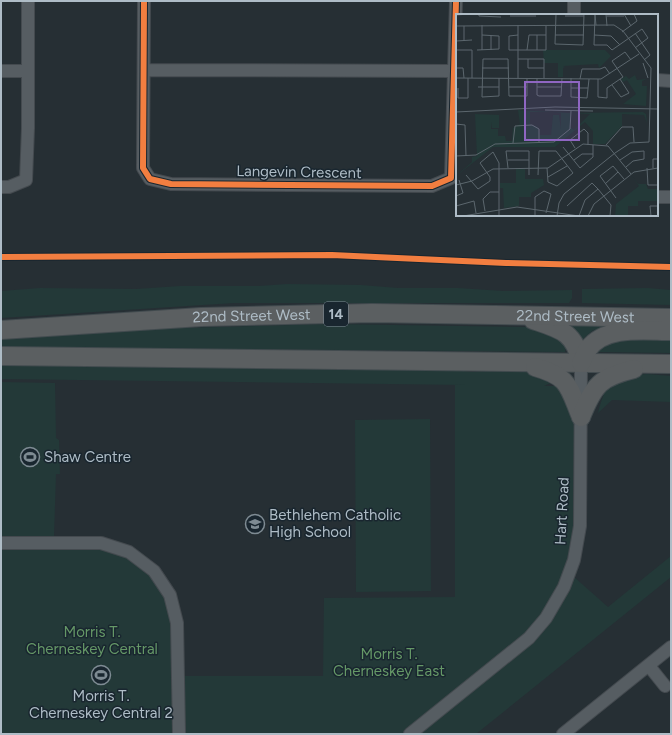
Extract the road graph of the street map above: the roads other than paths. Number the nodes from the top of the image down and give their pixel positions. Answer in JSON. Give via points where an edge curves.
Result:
{"nodes":[{"id":1,"x":28,"y":1,"type":"edge"},
{"id":2,"x":144,"y":1,"type":"edge"},
{"id":3,"x":456,"y":1,"type":"edge"},
{"id":4,"x":574,"y":1,"type":"edge"},
{"id":5,"x":574,"y":14,"type":"edge"},
{"id":6,"x":144,"y":70,"type":"junction"},
{"id":7,"x":1,"y":71,"type":"edge"},
{"id":8,"x":28,"y":71,"type":"junction"},
{"id":9,"x":453,"y":71,"type":"junction"},
{"id":10,"x":658,"y":80,"type":"edge"},
{"id":11,"x":671,"y":81,"type":"edge"},
{"id":12,"x":1,"y":187,"type":"edge"},
{"id":13,"x":658,"y":197,"type":"edge"},
{"id":14,"x":671,"y":198,"type":"edge"},
{"id":15,"x":520,"y":315,"type":"junction"},
{"id":16,"x":671,"y":318,"type":"edge"},
{"id":17,"x":1,"y":330,"type":"edge"},
{"id":18,"x":671,"y":331,"type":"edge"},
{"id":19,"x":1,"y":356,"type":"edge"},
{"id":20,"x":523,"y":362,"type":"junction"},
{"id":21,"x":581,"y":363,"type":"junction"},
{"id":22,"x":651,"y":364,"type":"junction"},
{"id":23,"x":671,"y":364,"type":"edge"},
{"id":24,"x":580,"y":417,"type":"junction"},
{"id":25,"x":1,"y":543,"type":"edge"},
{"id":26,"x":671,"y":647,"type":"edge"},
{"id":27,"x":648,"y":666,"type":"junction"},
{"id":28,"x":665,"y":686,"type":"dead end"},
{"id":29,"x":179,"y":734,"type":"edge"},
{"id":30,"x":410,"y":734,"type":"edge"},
{"id":31,"x":563,"y":734,"type":"edge"}],
"edges":[{"from":1,"to":8,"type":"street"},
{"from":2,"to":6,"type":"street","name":"Langevin Crescent"},
{"from":3,"to":9,"type":"street","name":"Langevin Crescent"},
{"from":4,"to":5,"type":"street"},
{"from":6,"to":9,"type":"street"},
{"from":6,"to":9,"type":"street","name":"Langevin Crescent","via":[[143,168],[150,179],[171,184],[432,186],[451,178]]},
{"from":7,"to":8,"type":"street"},
{"from":8,"to":12,"type":"street","via":[[26,180],[9,187]]},
{"from":10,"to":11,"type":"street"},
{"from":13,"to":14,"type":"street"},
{"from":15,"to":16,"type":"highway","name":"22nd Street West","number":"14"},
{"from":15,"to":17,"type":"highway","name":"22nd Street West","number":"14","via":[[201,317]]},
{"from":15,"to":21,"type":"highway","via":[[550,325],[569,336],[579,349]]},
{"from":18,"to":21,"type":"highway","via":[[631,331],[603,337],[588,350]]},
{"from":19,"to":20,"type":"highway"},
{"from":20,"to":21,"type":"highway"},
{"from":20,"to":24,"type":"highway","via":[[562,378],[571,392]]},
{"from":21,"to":22,"type":"highway"},
{"from":21,"to":24,"type":"street","name":"Hart Road"},
{"from":22,"to":23,"type":"highway"},
{"from":22,"to":24,"type":"highway","via":[[601,381],[591,393]]},
{"from":24,"to":30,"type":"street","name":"Hart Road","via":[[580,526],[574,560],[559,596],[546,618],[518,648]]},
{"from":25,"to":29,"type":"street","via":[[101,543],[129,552],[154,571],[170,595],[177,623]]},
{"from":26,"to":27,"type":"street"},
{"from":27,"to":28,"type":"street"},
{"from":27,"to":31,"type":"street"}]}
